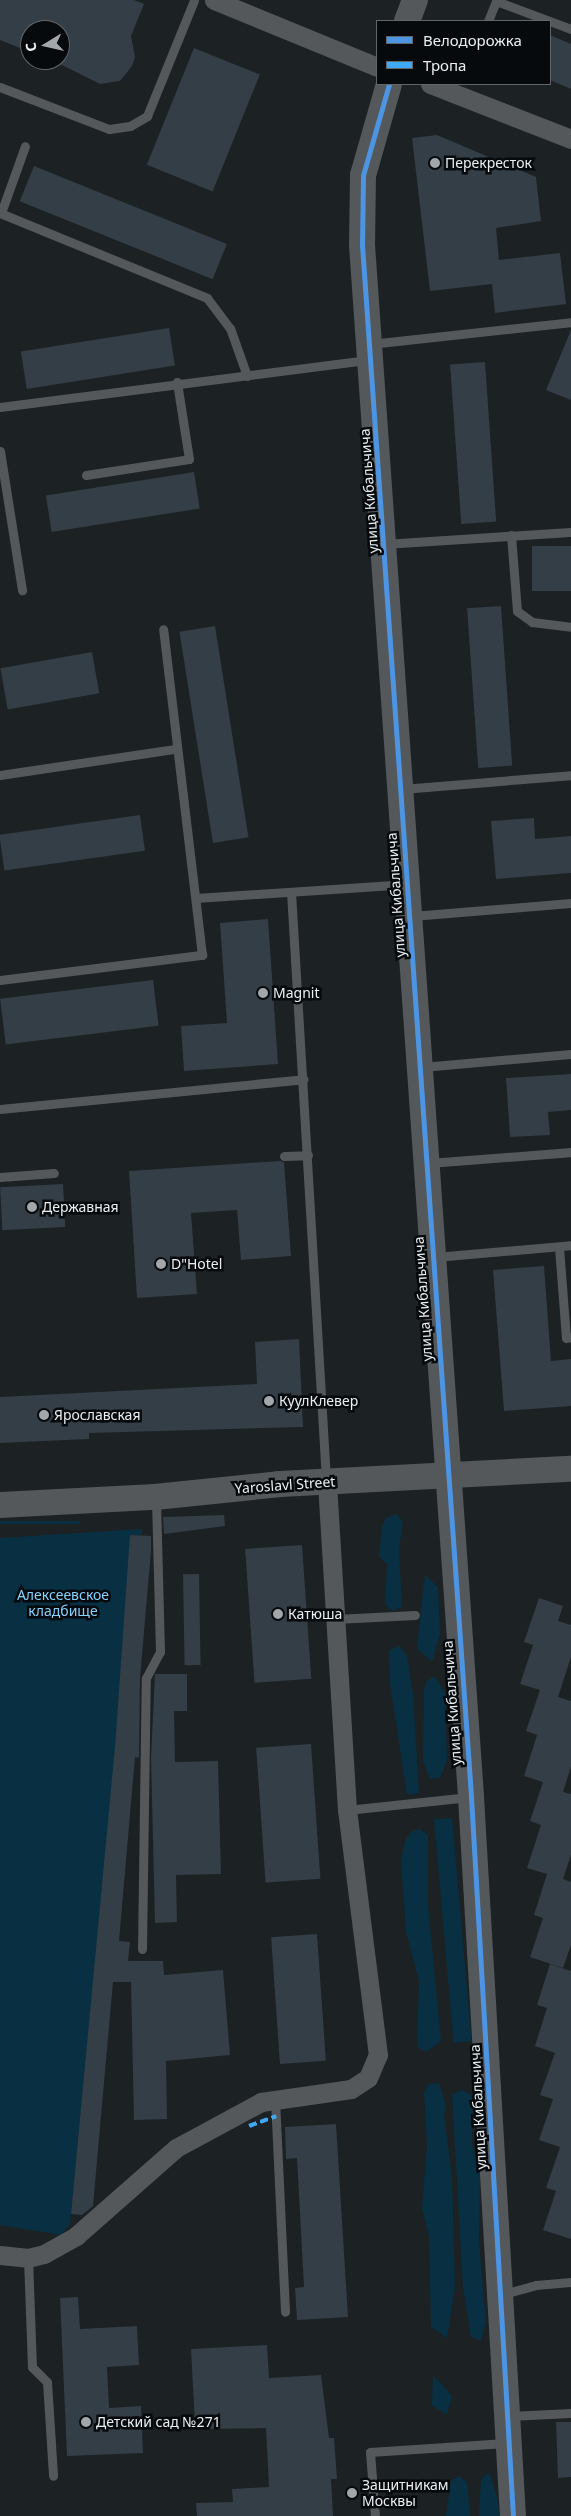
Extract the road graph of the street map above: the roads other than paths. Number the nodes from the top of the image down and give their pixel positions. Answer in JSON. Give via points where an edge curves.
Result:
{"nodes":[{"id":1,"x":194,"y":0,"type":"edge"},
{"id":2,"x":214,"y":0,"type":"edge"},
{"id":3,"x":415,"y":0,"type":"edge"},
{"id":4,"x":407,"y":20,"type":"edge"},
{"id":5,"x":488,"y":20,"type":"edge"},
{"id":6,"x":547,"y":20,"type":"edge"},
{"id":7,"x":551,"y":22,"type":"edge"},
{"id":8,"x":571,"y":29,"type":"edge"},
{"id":9,"x":376,"y":67,"type":"edge"},
{"id":10,"x":389,"y":85,"type":"edge"},
{"id":11,"x":436,"y":85,"type":"edge"},
{"id":12,"x":0,"y":87,"type":"edge"},
{"id":13,"x":459,"y":89,"type":"edge"},
{"id":14,"x":571,"y":139,"type":"edge"},
{"id":15,"x":25,"y":146,"type":"dead end"},
{"id":16,"x":0,"y":213,"type":"edge"},
{"id":17,"x":571,"y":322,"type":"edge"},
{"id":18,"x":371,"y":352,"type":"junction"},
{"id":19,"x":247,"y":376,"type":"junction"},
{"id":20,"x":177,"y":382,"type":"junction"},
{"id":21,"x":0,"y":407,"type":"edge"},
{"id":22,"x":0,"y":451,"type":"edge"},
{"id":23,"x":86,"y":475,"type":"dead end"},
{"id":24,"x":3,"y":488,"type":"edge"},
{"id":25,"x":571,"y":532,"type":"edge"},
{"id":26,"x":511,"y":535,"type":"junction"},
{"id":27,"x":383,"y":544,"type":"junction"},
{"id":28,"x":22,"y":590,"type":"dead end"},
{"id":29,"x":571,"y":627,"type":"edge"},
{"id":30,"x":163,"y":629,"type":"dead end"},
{"id":31,"x":176,"y":749,"type":"junction"},
{"id":32,"x":0,"y":775,"type":"edge"},
{"id":33,"x":571,"y":775,"type":"edge"},
{"id":34,"x":400,"y":789,"type":"junction"},
{"id":35,"x":407,"y":884,"type":"junction"},
{"id":36,"x":291,"y":892,"type":"junction"},
{"id":37,"x":196,"y":898,"type":"junction"},
{"id":38,"x":571,"y":903,"type":"edge"},
{"id":39,"x":409,"y":916,"type":"junction"},
{"id":40,"x":0,"y":980,"type":"edge"},
{"id":41,"x":571,"y":1054,"type":"edge"},
{"id":42,"x":419,"y":1068,"type":"junction"},
{"id":43,"x":304,"y":1079,"type":"junction"},
{"id":44,"x":0,"y":1109,"type":"edge"},
{"id":45,"x":571,"y":1152,"type":"edge"},
{"id":46,"x":308,"y":1155,"type":"junction"},
{"id":47,"x":284,"y":1156,"type":"dead end"},
{"id":48,"x":426,"y":1163,"type":"junction"},
{"id":49,"x":54,"y":1173,"type":"dead end"},
{"id":50,"x":0,"y":1176,"type":"edge"},
{"id":51,"x":571,"y":1245,"type":"edge"},
{"id":52,"x":558,"y":1246,"type":"junction"},
{"id":53,"x":432,"y":1257,"type":"junction"},
{"id":54,"x":571,"y":1337,"type":"edge"},
{"id":55,"x":571,"y":1469,"type":"edge"},
{"id":56,"x":446,"y":1475,"type":"junction"},
{"id":57,"x":327,"y":1481,"type":"junction"},
{"id":58,"x":156,"y":1496,"type":"junction"},
{"id":59,"x":0,"y":1505,"type":"edge"},
{"id":60,"x":415,"y":1615,"type":"dead end"},
{"id":61,"x":335,"y":1619,"type":"junction"},
{"id":62,"x":471,"y":1797,"type":"junction"},
{"id":63,"x":348,"y":1810,"type":"junction"},
{"id":64,"x":142,"y":1949,"type":"dead end"},
{"id":65,"x":275,"y":2099,"type":"junction"},
{"id":66,"x":0,"y":2255,"type":"edge"},
{"id":67,"x":28,"y":2258,"type":"junction"},
{"id":68,"x":571,"y":2282,"type":"edge"},
{"id":69,"x":501,"y":2295,"type":"junction"},
{"id":70,"x":285,"y":2312,"type":"dead end"},
{"id":71,"x":571,"y":2413,"type":"edge"},
{"id":72,"x":508,"y":2416,"type":"junction"},
{"id":73,"x":509,"y":2443,"type":"junction"},
{"id":74,"x":53,"y":2476,"type":"dead end"},
{"id":75,"x":375,"y":2516,"type":"edge"},
{"id":76,"x":514,"y":2516,"type":"edge"}],
"edges":[{"from":1,"to":12,"type":"lane","via":[[147,116],[130,126],[109,129]]},
{"from":2,"to":9,"type":"street"},
{"from":3,"to":4,"type":"street"},
{"from":5,"to":6,"type":"lane","via":[[496,1]]},
{"from":7,"to":8,"type":"lane"},
{"from":10,"to":18,"type":"street","name":"улица Кибальчича","via":[[362,176],[362,244]]},
{"from":11,"to":13,"type":"street"},
{"from":13,"to":14,"type":"street"},
{"from":15,"to":16,"type":"lane"},
{"from":16,"to":19,"type":"lane","via":[[207,298],[230,328]]},
{"from":17,"to":18,"type":"lane"},
{"from":18,"to":19,"type":"lane"},
{"from":18,"to":27,"type":"street","name":"улица Кибальчича"},
{"from":19,"to":20,"type":"lane"},
{"from":20,"to":21,"type":"lane"},
{"from":20,"to":23,"type":"lane","via":[[189,459]]},
{"from":22,"to":24,"type":"lane"},
{"from":24,"to":28,"type":"lane"},
{"from":25,"to":26,"type":"lane"},
{"from":26,"to":27,"type":"lane"},
{"from":26,"to":29,"type":"lane","via":[[518,611],[532,622]]},
{"from":27,"to":34,"type":"street","name":"улица Кибальчича"},
{"from":30,"to":31,"type":"lane"},
{"from":31,"to":32,"type":"lane"},
{"from":31,"to":37,"type":"lane"},
{"from":33,"to":34,"type":"lane"},
{"from":34,"to":35,"type":"street","name":"улица Кибальчича"},
{"from":35,"to":36,"type":"lane"},
{"from":35,"to":39,"type":"street","name":"улица Кибальчича"},
{"from":36,"to":37,"type":"lane"},
{"from":36,"to":43,"type":"lane"},
{"from":37,"to":40,"type":"lane","via":[[202,954]]},
{"from":38,"to":39,"type":"lane"},
{"from":39,"to":42,"type":"street","name":"улица Кибальчича"},
{"from":41,"to":42,"type":"lane"},
{"from":42,"to":48,"type":"street","name":"улица Кибальчича"},
{"from":43,"to":44,"type":"lane"},
{"from":43,"to":46,"type":"lane"},
{"from":45,"to":48,"type":"lane"},
{"from":46,"to":47,"type":"lane"},
{"from":46,"to":57,"type":"lane"},
{"from":48,"to":53,"type":"street","name":"улица Кибальчича"},
{"from":49,"to":50,"type":"lane"},
{"from":51,"to":52,"type":"lane"},
{"from":52,"to":53,"type":"lane"},
{"from":52,"to":54,"type":"lane","via":[[566,1338]]},
{"from":53,"to":56,"type":"street","name":"улица Кибальчича"},
{"from":55,"to":56,"type":"street","name":"Yaroslavl Street"},
{"from":56,"to":57,"type":"street","name":"Yaroslavl Street"},
{"from":56,"to":62,"type":"street","name":"улица Кибальчича"},
{"from":57,"to":58,"type":"street","name":"Yaroslavl Street"},
{"from":57,"to":61,"type":"street"},
{"from":58,"to":59,"type":"street","name":"Yaroslavl Street"},
{"from":58,"to":64,"type":"lane","via":[[160,1652],[146,1678]]},
{"from":60,"to":61,"type":"lane"},
{"from":61,"to":63,"type":"street"},
{"from":62,"to":63,"type":"lane"},
{"from":62,"to":69,"type":"street","name":"улица Кибальчича"},
{"from":63,"to":65,"type":"street","via":[[378,2055],[368,2078],[351,2089]]},
{"from":65,"to":67,"type":"street","via":[[261,2102],[176,2148],[76,2236],[44,2254]]},
{"from":65,"to":70,"type":"lane"},
{"from":66,"to":67,"type":"street"},
{"from":67,"to":74,"type":"lane","via":[[32,2367],[47,2382]]},
{"from":68,"to":69,"type":"lane","via":[[536,2285]]},
{"from":69,"to":72,"type":"street","name":"улица Кибальчича"},
{"from":71,"to":72,"type":"lane"},
{"from":72,"to":73,"type":"street","name":"улица Кибальчича"},
{"from":73,"to":75,"type":"lane","via":[[370,2452]]},
{"from":73,"to":76,"type":"street","name":"улица Кибальчича"}]}
